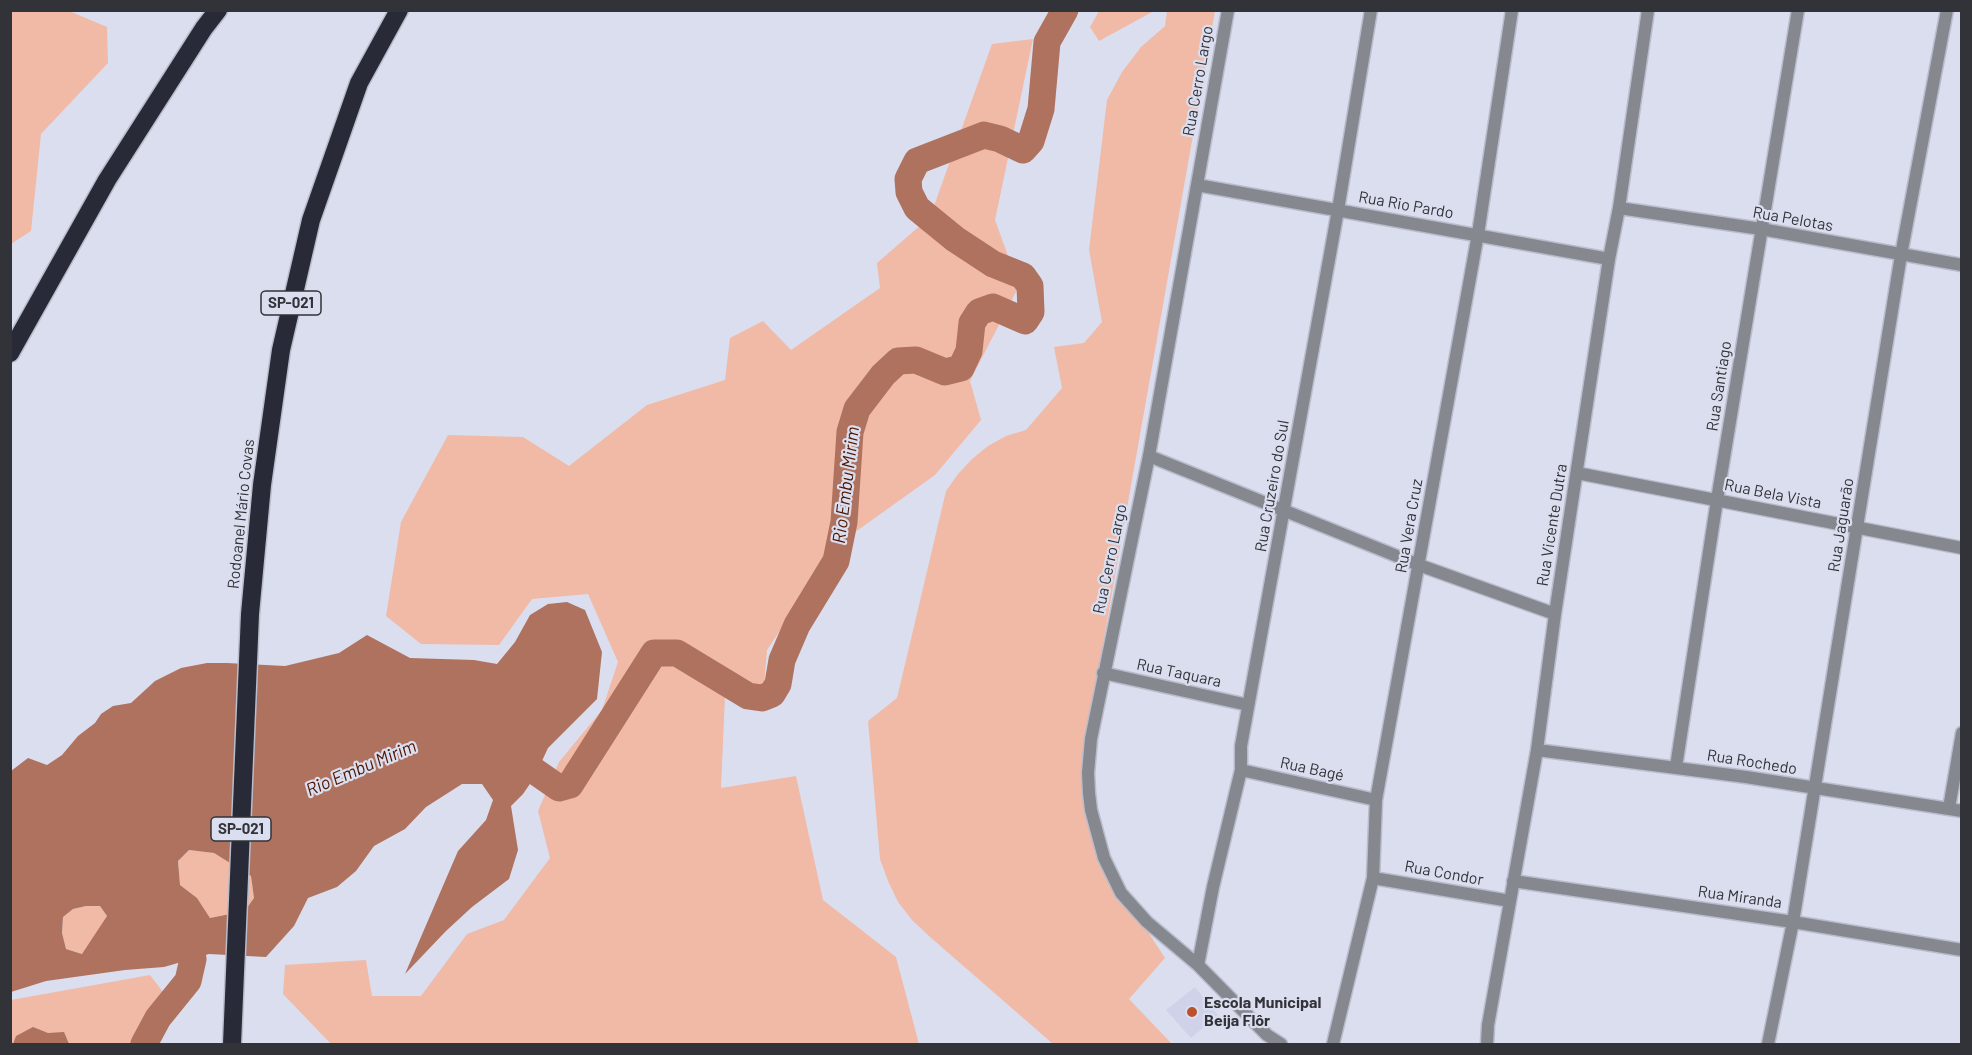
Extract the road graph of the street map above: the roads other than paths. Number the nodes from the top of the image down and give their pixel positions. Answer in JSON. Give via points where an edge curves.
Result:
{"nodes":[{"id":1,"x":218,"y":10,"type":"edge"},
{"id":2,"x":399,"y":10,"type":"edge"},
{"id":3,"x":1228,"y":10,"type":"edge"},
{"id":4,"x":1371,"y":10,"type":"edge"},
{"id":5,"x":1512,"y":10,"type":"edge"},
{"id":6,"x":1648,"y":10,"type":"edge"},
{"id":7,"x":1798,"y":10,"type":"edge"},
{"id":8,"x":1947,"y":10,"type":"edge"},
{"id":9,"x":1197,"y":185,"type":"junction"},
{"id":10,"x":1619,"y":208,"type":"junction"},
{"id":11,"x":1338,"y":210,"type":"junction"},
{"id":12,"x":1761,"y":229,"type":"junction"},
{"id":13,"x":1478,"y":234,"type":"junction"},
{"id":14,"x":1901,"y":255,"type":"junction"},
{"id":15,"x":1609,"y":259,"type":"junction"},
{"id":16,"x":1962,"y":265,"type":"edge"},
{"id":17,"x":10,"y":353,"type":"edge"},
{"id":18,"x":1149,"y":456,"type":"junction"},
{"id":19,"x":1578,"y":473,"type":"junction"},
{"id":20,"x":1717,"y":500,"type":"junction"},
{"id":21,"x":1284,"y":512,"type":"junction"},
{"id":22,"x":1858,"y":527,"type":"junction"},
{"id":23,"x":1962,"y":548,"type":"edge"},
{"id":24,"x":1419,"y":566,"type":"junction"},
{"id":25,"x":1555,"y":614,"type":"junction"},
{"id":26,"x":1103,"y":673,"type":"junction"},
{"id":27,"x":1248,"y":705,"type":"junction"},
{"id":28,"x":1962,"y":734,"type":"edge"},
{"id":29,"x":1537,"y":750,"type":"junction"},
{"id":30,"x":1676,"y":767,"type":"junction"},
{"id":31,"x":1241,"y":770,"type":"junction"},
{"id":32,"x":1813,"y":789,"type":"junction"},
{"id":33,"x":1376,"y":800,"type":"junction"},
{"id":34,"x":1955,"y":809,"type":"edge"},
{"id":35,"x":1373,"y":878,"type":"junction"},
{"id":36,"x":1513,"y":881,"type":"junction"},
{"id":37,"x":1510,"y":901,"type":"junction"},
{"id":38,"x":1793,"y":922,"type":"junction"},
{"id":39,"x":1962,"y":950,"type":"edge"},
{"id":40,"x":1198,"y":965,"type":"junction"},
{"id":41,"x":232,"y":1044,"type":"edge"},
{"id":42,"x":1281,"y":1044,"type":"edge"},
{"id":43,"x":1334,"y":1044,"type":"edge"},
{"id":44,"x":1487,"y":1044,"type":"edge"},
{"id":45,"x":1768,"y":1044,"type":"edge"}],
"edges":[{"from":1,"to":17,"type":"highway","via":[[107,180]]},
{"from":2,"to":41,"type":"highway","name":"Rodoanel Mário Covas","number":"SP-021","via":[[359,83],[311,220],[280,350],[250,614]]},
{"from":3,"to":9,"type":"street","name":"Rua Cerro Largo"},
{"from":4,"to":11,"type":"street","name":"Rua Cruzeiro do Sul"},
{"from":5,"to":13,"type":"street","name":"Rua Vera Cruz"},
{"from":6,"to":10,"type":"street","name":"Rua Vicente Dutra"},
{"from":7,"to":12,"type":"street","name":"Rua Santiago"},
{"from":8,"to":14,"type":"street","name":"Rua Jaguarão"},
{"from":9,"to":11,"type":"street","name":"Rua Rio Pardo"},
{"from":9,"to":18,"type":"street","name":"Rua Cerro Largo"},
{"from":10,"to":12,"type":"street","name":"Rua Pelotas"},
{"from":10,"to":15,"type":"street","name":"Rua Vicente Dutra"},
{"from":11,"to":13,"type":"street","name":"Rua Rio Pardo"},
{"from":11,"to":21,"type":"street","name":"Rua Cruzeiro do Sul"},
{"from":12,"to":14,"type":"street","name":"Rua Pelotas"},
{"from":12,"to":20,"type":"street","name":"Rua Santiago"},
{"from":13,"to":15,"type":"street","name":"Rua Rio Pardo"},
{"from":13,"to":24,"type":"street","name":"Rua Vera Cruz"},
{"from":14,"to":16,"type":"street","name":"Rua Pelotas"},
{"from":14,"to":22,"type":"street","name":"Rua Jaguarão"},
{"from":15,"to":19,"type":"street","name":"Rua Vicente Dutra"},
{"from":18,"to":21,"type":"street"},
{"from":18,"to":26,"type":"street","name":"Rua Cerro Largo"},
{"from":19,"to":20,"type":"street","name":"Rua Bela Vista"},
{"from":19,"to":25,"type":"street","name":"Rua Vicente Dutra"},
{"from":20,"to":22,"type":"street","name":"Rua Bela Vista"},
{"from":20,"to":30,"type":"street","name":"Rua Santiago"},
{"from":21,"to":24,"type":"street"},
{"from":21,"to":27,"type":"street","name":"Rua Cruzeiro do Sul"},
{"from":22,"to":23,"type":"street","name":"Rua Bela Vista"},
{"from":22,"to":32,"type":"street","name":"Rua Jaguarão"},
{"from":24,"to":25,"type":"street"},
{"from":24,"to":33,"type":"street","name":"Rua Vera Cruz"},
{"from":25,"to":29,"type":"street","name":"Rua Vicente Dutra"},
{"from":26,"to":27,"type":"street","name":"Rua Taquara"},
{"from":26,"to":40,"type":"street","name":"Rua Cerro Largo","via":[[1088,773],[1091,810],[1104,858],[1121,893],[1147,922]]},
{"from":27,"to":31,"type":"street","name":"Rua Cruzeiro do Sul"},
{"from":28,"to":34,"type":"street"},
{"from":29,"to":30,"type":"street","name":"Rua Rochedo"},
{"from":29,"to":36,"type":"street","name":"Rua Vicente Dutra"},
{"from":30,"to":32,"type":"street","name":"Rua Rochedo"},
{"from":31,"to":33,"type":"street","name":"Rua Bagé"},
{"from":31,"to":40,"type":"street","name":"Rua Cruzeiro do Sul"},
{"from":32,"to":34,"type":"street","name":"Rua Rochedo"},
{"from":32,"to":38,"type":"street","name":"Rua Jaguarão"},
{"from":33,"to":35,"type":"street","name":"Rua Vera Cruz"},
{"from":35,"to":37,"type":"street","name":"Rua Condor"},
{"from":35,"to":43,"type":"street","name":"Rua Vera Cruz"},
{"from":36,"to":37,"type":"street","name":"Rua Vicente Dutra"},
{"from":36,"to":38,"type":"street","name":"Rua Miranda"},
{"from":37,"to":44,"type":"street","name":"Rua Vicente Dutra"},
{"from":38,"to":39,"type":"street","name":"Rua Miranda"},
{"from":38,"to":45,"type":"street","name":"Rua Jaguarão"},
{"from":40,"to":42,"type":"street","name":"Rua Cerro Largo","via":[[1267,1035]]}]}
